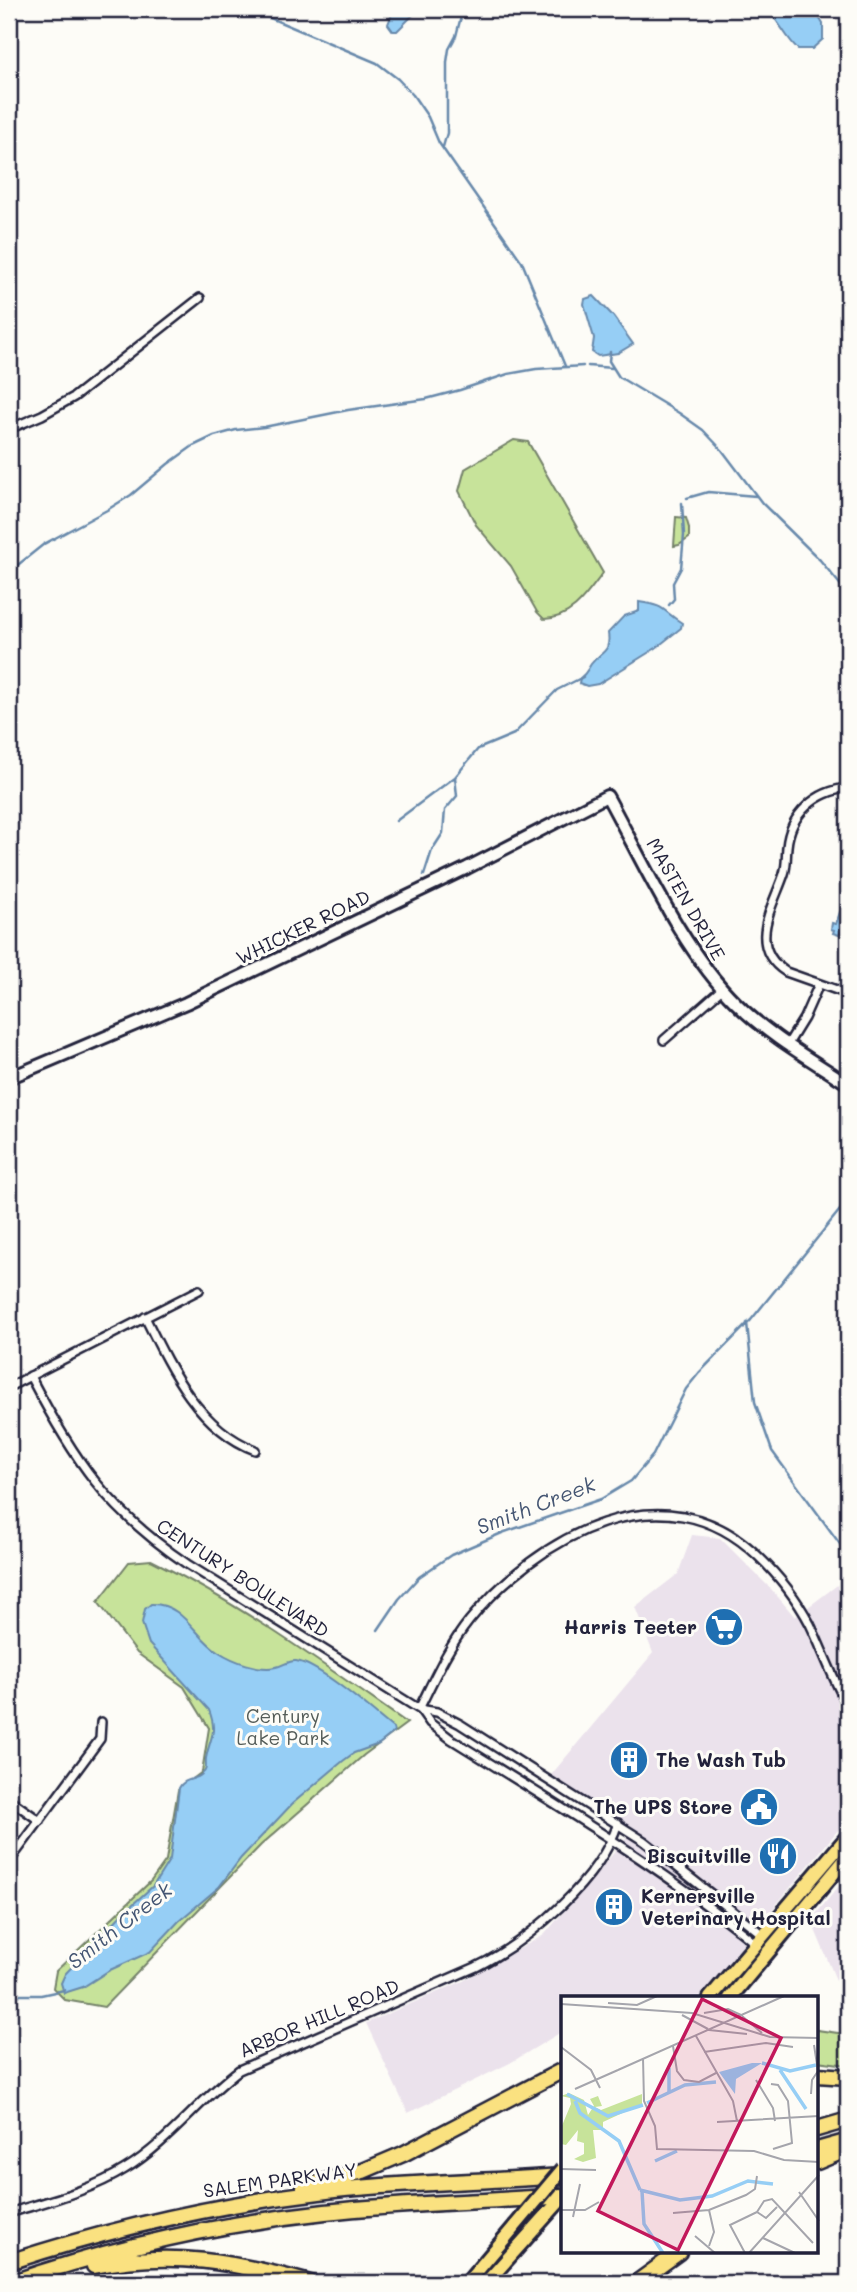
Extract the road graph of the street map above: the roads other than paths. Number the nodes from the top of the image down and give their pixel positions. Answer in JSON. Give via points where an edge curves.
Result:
{"nodes":[{"id":1,"x":200,"y":298,"type":"dead end"},
{"id":2,"x":9,"y":429,"type":"edge"},
{"id":3,"x":848,"y":788,"type":"edge"},
{"id":4,"x":607,"y":796,"type":"joint"},
{"id":5,"x":818,"y":984,"type":"junction"},
{"id":6,"x":722,"y":989,"type":"junction"},
{"id":7,"x":848,"y":994,"type":"edge"},
{"id":8,"x":664,"y":1040,"type":"dead end"},
{"id":9,"x":788,"y":1044,"type":"junction"},
{"id":10,"x":9,"y":1078,"type":"edge"},
{"id":11,"x":848,"y":1084,"type":"edge"},
{"id":12,"x":199,"y":1290,"type":"dead end"},
{"id":13,"x":145,"y":1317,"type":"junction"},
{"id":14,"x":30,"y":1376,"type":"junction"},
{"id":15,"x":9,"y":1387,"type":"edge"},
{"id":16,"x":255,"y":1450,"type":"dead end"},
{"id":17,"x":848,"y":1706,"type":"edge"},
{"id":18,"x":419,"y":1709,"type":"junction"},
{"id":19,"x":101,"y":1722,"type":"dead end"},
{"id":20,"x":493,"y":1745,"type":"junction"},
{"id":21,"x":482,"y":1758,"type":"junction"},
{"id":22,"x":9,"y":1799,"type":"edge"},
{"id":23,"x":40,"y":1821,"type":"junction"},
{"id":24,"x":618,"y":1823,"type":"junction"},
{"id":25,"x":848,"y":1836,"type":"edge"},
{"id":26,"x":613,"y":1840,"type":"junction"},
{"id":27,"x":848,"y":1856,"type":"edge"},
{"id":28,"x":9,"y":1862,"type":"edge"},
{"id":29,"x":713,"y":1894,"type":"junction"},
{"id":30,"x":704,"y":1904,"type":"junction"},
{"id":31,"x":759,"y":1939,"type":"junction"},
{"id":32,"x":712,"y":1996,"type":"edge"},
{"id":33,"x":732,"y":1996,"type":"edge"},
{"id":34,"x":561,"y":2071,"type":"edge"},
{"id":35,"x":818,"y":2075,"type":"edge"},
{"id":36,"x":848,"y":2077,"type":"edge"},
{"id":37,"x":848,"y":2120,"type":"edge"},
{"id":38,"x":818,"y":2129,"type":"edge"},
{"id":39,"x":848,"y":2141,"type":"edge"},
{"id":40,"x":848,"y":2149,"type":"edge"},
{"id":41,"x":818,"y":2150,"type":"edge"},
{"id":42,"x":818,"y":2162,"type":"edge"},
{"id":43,"x":561,"y":2171,"type":"edge"},
{"id":44,"x":561,"y":2176,"type":"edge"},
{"id":45,"x":561,"y":2197,"type":"edge"},
{"id":46,"x":561,"y":2199,"type":"edge"},
{"id":47,"x":230,"y":2205,"type":"junction"},
{"id":48,"x":9,"y":2213,"type":"edge"},
{"id":49,"x":676,"y":2254,"type":"edge"},
{"id":50,"x":9,"y":2262,"type":"edge"},
{"id":51,"x":12,"y":2283,"type":"edge"},
{"id":52,"x":310,"y":2283,"type":"edge"},
{"id":53,"x":467,"y":2283,"type":"edge"},
{"id":54,"x":486,"y":2283,"type":"edge"},
{"id":55,"x":636,"y":2283,"type":"edge"}],
"edges":[{"from":1,"to":2,"type":"street","via":[[74,397]]},
{"from":3,"to":5,"type":"street","via":[[824,794],[798,815],[788,836],[784,874],[765,934],[768,952],[778,966]]},
{"from":4,"to":6,"type":"street","name":"MASTEN DRIVE","via":[[691,947]]},
{"from":4,"to":10,"type":"street","name":"WHICKER ROAD","via":[[186,1003]]},
{"from":5,"to":7,"type":"street"},
{"from":5,"to":9,"type":"street"},
{"from":6,"to":8,"type":"street"},
{"from":6,"to":9,"type":"street","name":"MASTEN DRIVE"},
{"from":9,"to":11,"type":"street","name":"MASTEN DRIVE"},
{"from":12,"to":13,"type":"street"},
{"from":13,"to":14,"type":"street"},
{"from":13,"to":16,"type":"street","via":[[192,1401],[234,1440]]},
{"from":14,"to":15,"type":"street"},
{"from":14,"to":18,"type":"street","name":"CENTURY BOULEVARD","via":[[76,1458],[133,1523],[187,1564]]},
{"from":17,"to":18,"type":"street","via":[[804,1614],[756,1555],[708,1525],[650,1514],[598,1525],[531,1559],[462,1629]]},
{"from":18,"to":20,"type":"street","name":"CENTURY BOULEVARD","via":[[437,1712]]},
{"from":18,"to":21,"type":"street","name":"CENTURY BOULEVARD","via":[[430,1723]]},
{"from":19,"to":23,"type":"street","via":[[100,1739]]},
{"from":20,"to":21,"type":"street"},
{"from":20,"to":24,"type":"street","name":"CENTURY BOULEVARD"},
{"from":21,"to":26,"type":"street","name":"CENTURY BOULEVARD"},
{"from":22,"to":23,"type":"street"},
{"from":23,"to":28,"type":"street"},
{"from":24,"to":26,"type":"street","name":"ARBOR HILL ROAD"},
{"from":24,"to":29,"type":"street","name":"CENTURY BOULEVARD"},
{"from":25,"to":31,"type":"main road"},
{"from":26,"to":30,"type":"street","name":"CENTURY BOULEVARD"},
{"from":26,"to":48,"type":"street","name":"ARBOR HILL ROAD","via":[[557,1909],[493,1958],[239,2070],[128,2168],[94,2185]]},
{"from":27,"to":33,"type":"main road"},
{"from":29,"to":30,"type":"street"},
{"from":29,"to":31,"type":"street","name":"CENTURY BOULEVARD"},
{"from":30,"to":31,"type":"street","name":"CENTURY BOULEVARD"},
{"from":31,"to":32,"type":"main road"},
{"from":34,"to":47,"type":"highway","via":[[382,2163]]},
{"from":35,"to":36,"type":"highway"},
{"from":37,"to":38,"type":"highway"},
{"from":39,"to":41,"type":"highway"},
{"from":40,"to":42,"type":"highway"},
{"from":43,"to":53,"type":"main road","bridge":true},
{"from":44,"to":47,"type":"highway","name":"SALEM PARKWAY","via":[[368,2188]]},
{"from":45,"to":51,"type":"highway","name":"SALEM PARKWAY","via":[[370,2208],[245,2223],[123,2249]]},
{"from":46,"to":54,"type":"main road"},
{"from":47,"to":50,"type":"highway","name":"SALEM PARKWAY","via":[[118,2230]]},
{"from":49,"to":55,"type":"highway"},
{"from":51,"to":52,"type":"highway","via":[[160,2257],[220,2261]]}]}
